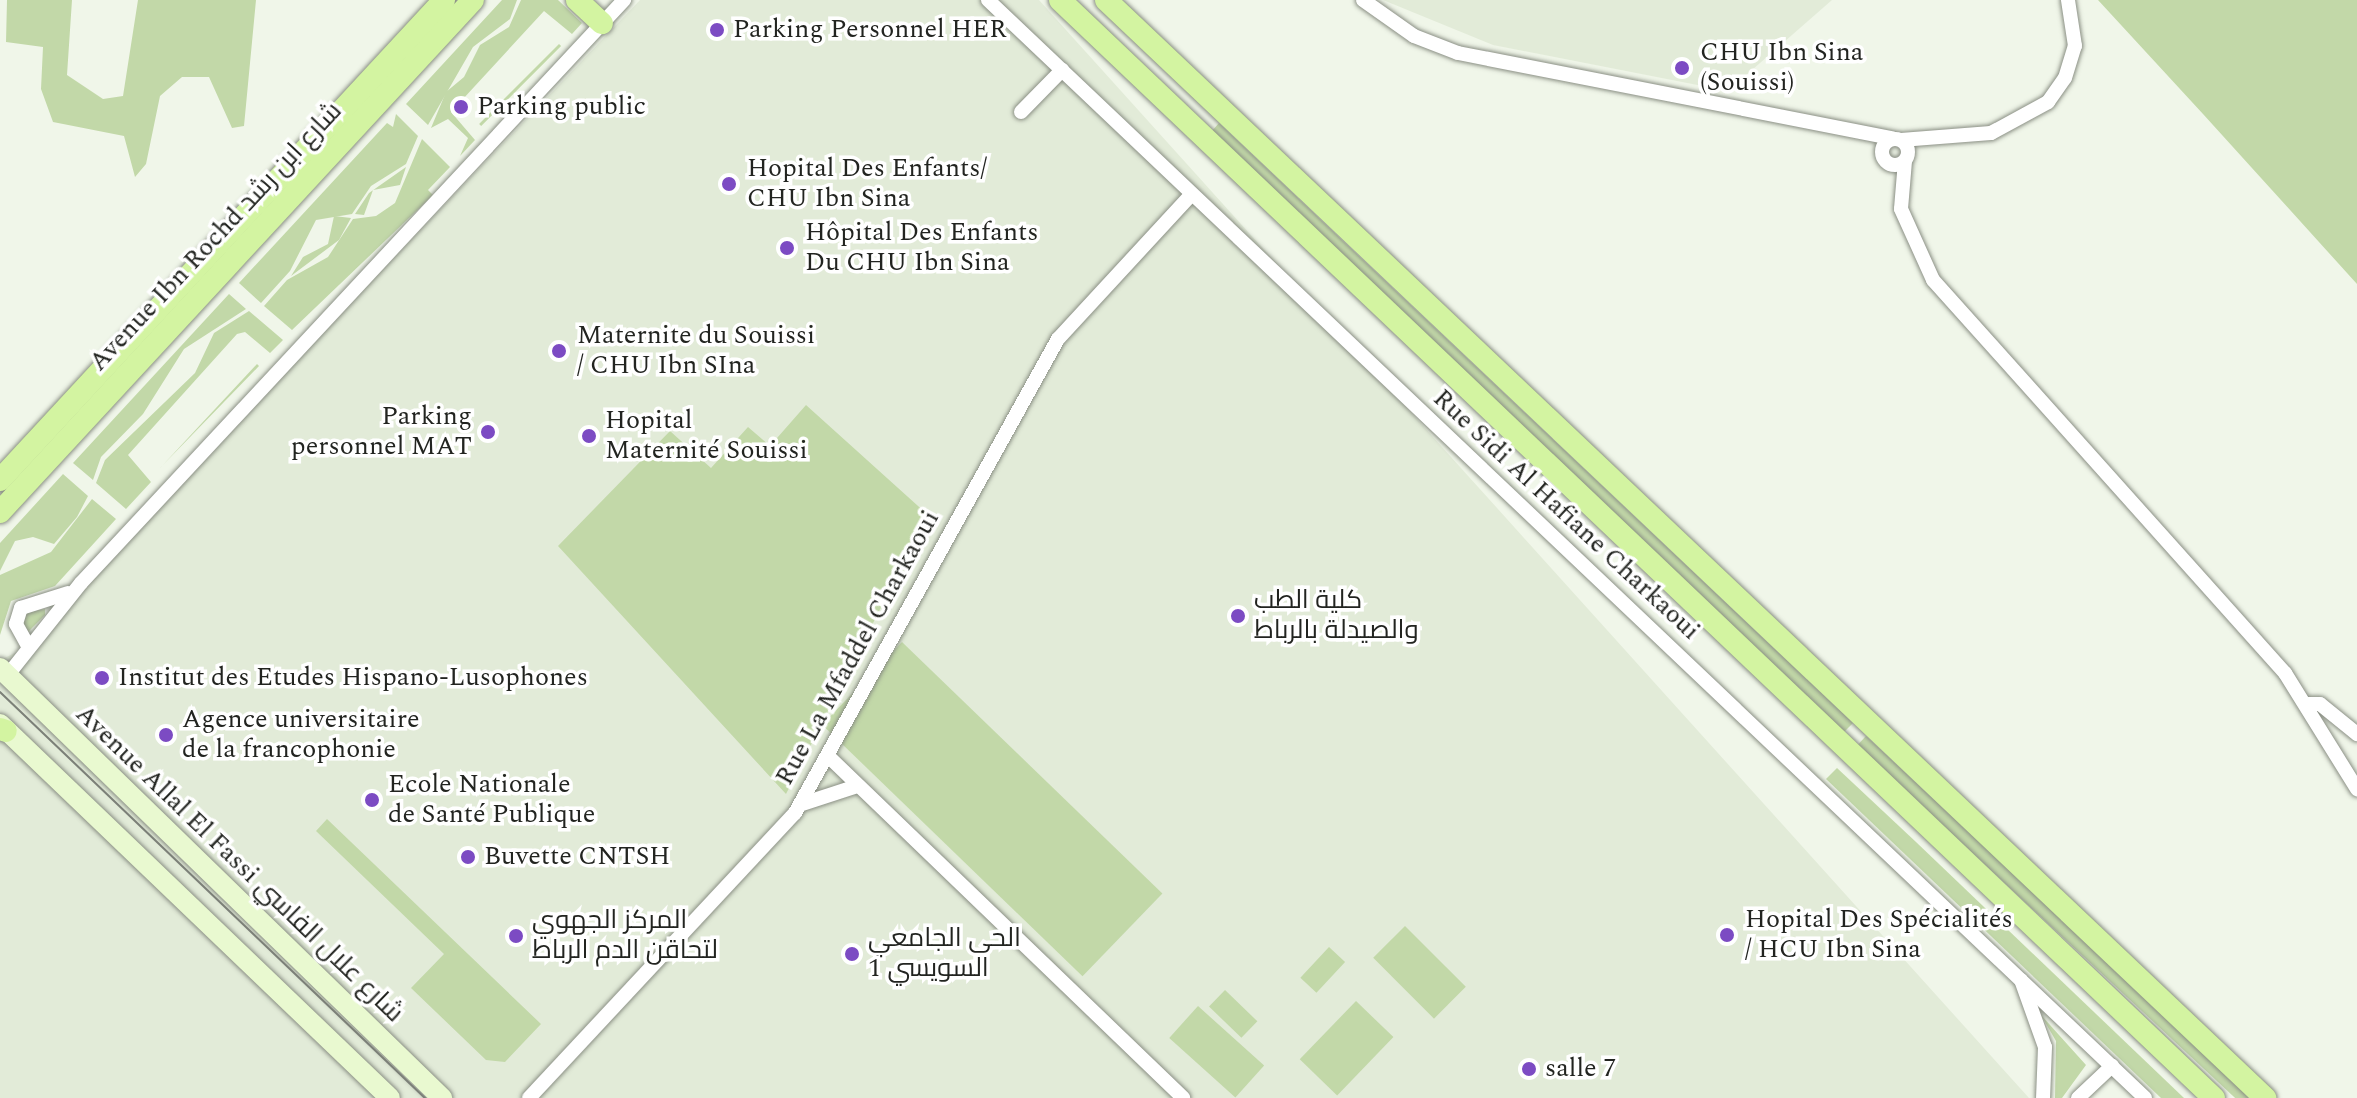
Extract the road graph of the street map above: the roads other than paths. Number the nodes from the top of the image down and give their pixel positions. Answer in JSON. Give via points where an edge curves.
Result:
{"nodes":[{"id":1,"x":473,"y":0,"type":"edge"},
{"id":2,"x":577,"y":0,"type":"edge"},
{"id":3,"x":624,"y":0,"type":"edge"},
{"id":4,"x":988,"y":0,"type":"edge"},
{"id":5,"x":1060,"y":0,"type":"edge"},
{"id":6,"x":1106,"y":0,"type":"edge"},
{"id":7,"x":1363,"y":0,"type":"edge"},
{"id":8,"x":2068,"y":0,"type":"edge"},
{"id":9,"x":439,"y":1,"type":"edge"},
{"id":10,"x":602,"y":23,"type":"junction"},
{"id":11,"x":1062,"y":70,"type":"junction"},
{"id":12,"x":1021,"y":112,"type":"dead end"},
{"id":13,"x":1850,"y":130,"type":"junction"},
{"id":14,"x":1897,"y":153,"type":"junction"},
{"id":15,"x":1192,"y":194,"type":"junction"},
{"id":16,"x":0,"y":480,"type":"edge"},
{"id":17,"x":0,"y":512,"type":"edge"},
{"id":18,"x":81,"y":583,"type":"junction"},
{"id":19,"x":27,"y":644,"type":"junction"},
{"id":20,"x":4,"y":672,"type":"edge"},
{"id":21,"x":2308,"y":704,"type":"junction"},
{"id":22,"x":2,"y":728,"type":"edge"},
{"id":23,"x":2357,"y":734,"type":"edge"},
{"id":24,"x":828,"y":756,"type":"junction"},
{"id":25,"x":857,"y":786,"type":"junction"},
{"id":26,"x":2357,"y":789,"type":"edge"},
{"id":27,"x":801,"y":804,"type":"junction"},
{"id":28,"x":2021,"y":980,"type":"junction"},
{"id":29,"x":2112,"y":1066,"type":"junction"},
{"id":30,"x":390,"y":1098,"type":"edge"},
{"id":31,"x":442,"y":1098,"type":"edge"},
{"id":32,"x":529,"y":1098,"type":"edge"},
{"id":33,"x":1183,"y":1098,"type":"edge"},
{"id":34,"x":2043,"y":1098,"type":"edge"},
{"id":35,"x":2078,"y":1098,"type":"edge"},
{"id":36,"x":2145,"y":1098,"type":"edge"},
{"id":37,"x":2214,"y":1098,"type":"edge"},
{"id":38,"x":2265,"y":1098,"type":"edge"}],
"edges":[{"from":1,"to":17,"type":"main road","name":"Avenue Ibn Rochd شارع ابن رشد"},
{"from":2,"to":10,"type":"main road"},
{"from":3,"to":10,"type":"street"},
{"from":4,"to":11,"type":"street","name":"Rue Sidi Al Hafiane Charkaoui"},
{"from":5,"to":37,"type":"main road"},
{"from":6,"to":38,"type":"main road"},
{"from":7,"to":13,"type":"street","via":[[1414,36],[1458,53]]},
{"from":8,"to":14,"type":"street","via":[[2075,46],[2048,102],[1991,133],[1935,140]]},
{"from":9,"to":16,"type":"main road","name":"Avenue Ibn Rochd شارع ابن رشد"},
{"from":10,"to":18,"type":"street"},
{"from":11,"to":12,"type":"street"},
{"from":11,"to":15,"type":"street","name":"Rue Sidi Al Hafiane Charkaoui"},
{"from":13,"to":14,"type":"street"},
{"from":13,"to":14,"type":"street"},
{"from":14,"to":21,"type":"street","via":[[1901,209],[1920,257],[1949,300]]},
{"from":15,"to":24,"type":"street","name":"Rue La Mfaddel Charkaoui","via":[[1058,339]]},
{"from":15,"to":28,"type":"street","name":"Rue Sidi Al Hafiane Charkaoui"},
{"from":18,"to":19,"type":"street"},
{"from":18,"to":19,"type":"street","via":[[21,608],[16,624]]},
{"from":19,"to":20,"type":"street"},
{"from":20,"to":31,"type":"street","name":"Avenue Allal El Fassi شارع علال الفاسي"},
{"from":21,"to":23,"type":"street","via":[[2320,704]]},
{"from":21,"to":26,"type":"street"},
{"from":22,"to":30,"type":"street"},
{"from":24,"to":25,"type":"street"},
{"from":24,"to":27,"type":"street","name":"Rue La Mfaddel Charkaoui"},
{"from":25,"to":27,"type":"street"},
{"from":25,"to":33,"type":"street"},
{"from":27,"to":32,"type":"street","name":"Rue La Mfaddel Charkaoui"},
{"from":28,"to":29,"type":"street"},
{"from":28,"to":34,"type":"street","name":"Rue Sidi Al Hafiane Charkaoui","via":[[2045,1047]]},
{"from":29,"to":35,"type":"street"},
{"from":29,"to":36,"type":"street"}]}
